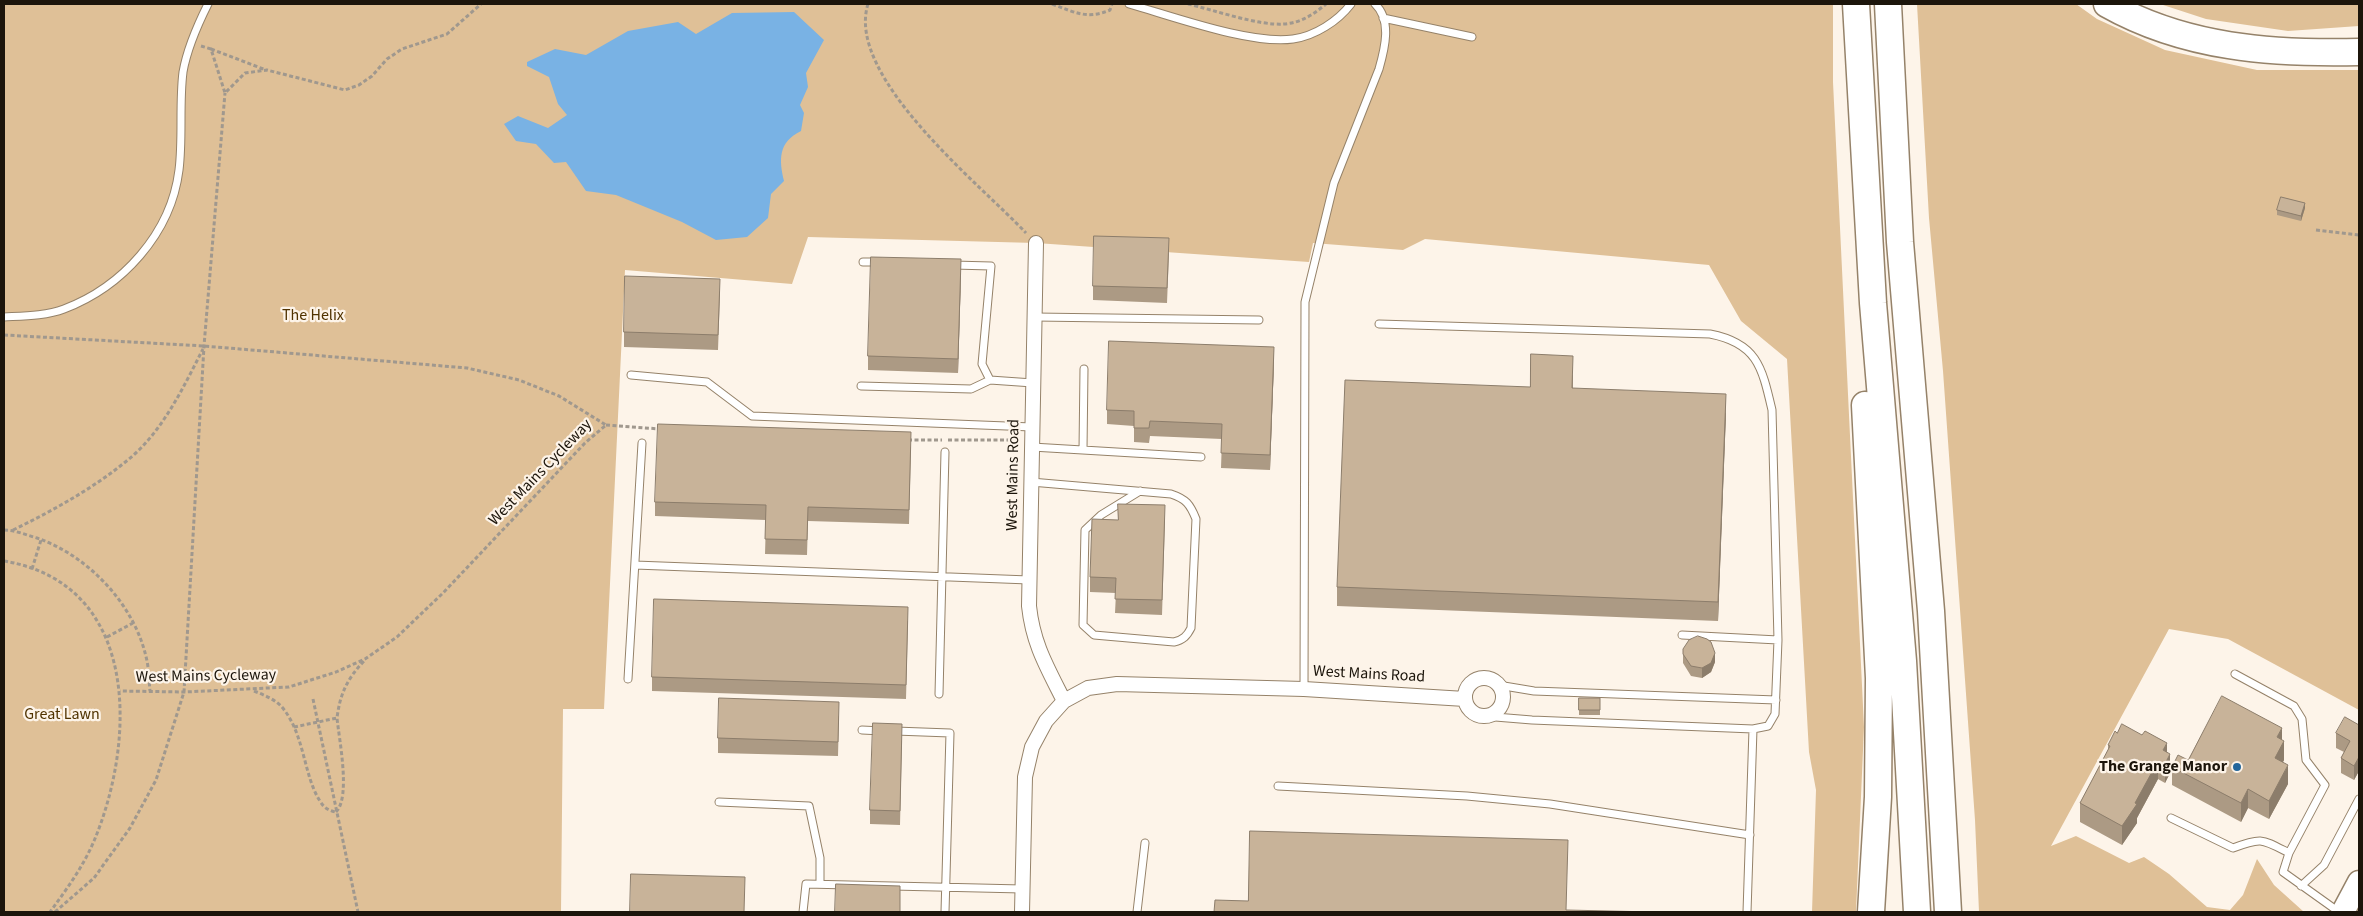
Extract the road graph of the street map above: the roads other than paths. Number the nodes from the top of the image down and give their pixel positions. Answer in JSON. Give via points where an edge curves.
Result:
{"nodes":[{"id":1,"x":208,"y":4,"type":"edge"},
{"id":2,"x":1129,"y":4,"type":"edge"},
{"id":3,"x":1351,"y":4,"type":"edge"},
{"id":4,"x":1375,"y":4,"type":"edge"},
{"id":5,"x":1888,"y":4,"type":"edge"},
{"id":6,"x":2107,"y":4,"type":"edge"},
{"id":7,"x":1856,"y":10,"type":"edge"},
{"id":8,"x":1383,"y":18,"type":"junction"},
{"id":9,"x":1472,"y":37,"type":"dead end"},
{"id":10,"x":2359,"y":52,"type":"edge"},
{"id":11,"x":1036,"y":243,"type":"road end"},
{"id":12,"x":863,"y":262,"type":"dead end"},
{"id":13,"x":892,"y":263,"type":"edge"},
{"id":14,"x":942,"y":265,"type":"edge"},
{"id":15,"x":4,"y":317,"type":"edge"},
{"id":16,"x":1034,"y":317,"type":"junction"},
{"id":17,"x":1260,"y":320,"type":"dead end"},
{"id":18,"x":1380,"y":324,"type":"dead end"},
{"id":19,"x":1084,"y":369,"type":"dead end"},
{"id":20,"x":631,"y":375,"type":"dead end"},
{"id":21,"x":990,"y":380,"type":"junction"},
{"id":22,"x":1033,"y":383,"type":"junction"},
{"id":23,"x":861,"y":386,"type":"dead end"},
{"id":24,"x":1032,"y":438,"type":"junction"},
{"id":25,"x":642,"y":443,"type":"dead end"},
{"id":26,"x":1083,"y":450,"type":"junction"},
{"id":27,"x":946,"y":452,"type":"dead end"},
{"id":28,"x":1201,"y":456,"type":"dead end"},
{"id":29,"x":1031,"y":482,"type":"junction"},
{"id":30,"x":1140,"y":491,"type":"junction"},
{"id":31,"x":635,"y":565,"type":"junction"},
{"id":32,"x":942,"y":577,"type":"junction"},
{"id":33,"x":1030,"y":580,"type":"junction"},
{"id":34,"x":1682,"y":635,"type":"dead end"},
{"id":35,"x":1778,"y":640,"type":"junction"},
{"id":36,"x":2235,"y":674,"type":"dead end"},
{"id":37,"x":628,"y":679,"type":"dead end"},
{"id":38,"x":1498,"y":685,"type":"junction"},
{"id":39,"x":1304,"y":689,"type":"junction"},
{"id":40,"x":939,"y":694,"type":"dead end"},
{"id":41,"x":1465,"y":699,"type":"junction"},
{"id":42,"x":1064,"y":700,"type":"junction"},
{"id":43,"x":1776,"y":700,"type":"junction"},
{"id":44,"x":1483,"y":716,"type":"junction"},
{"id":45,"x":1753,"y":729,"type":"junction"},
{"id":46,"x":862,"y":730,"type":"dead end"},
{"id":47,"x":1278,"y":786,"type":"dead end"},
{"id":48,"x":2359,"y":799,"type":"edge"},
{"id":49,"x":719,"y":802,"type":"dead end"},
{"id":50,"x":2172,"y":818,"type":"dead end"},
{"id":51,"x":1750,"y":834,"type":"junction"},
{"id":52,"x":1145,"y":843,"type":"dead end"},
{"id":53,"x":2289,"y":853,"type":"junction"},
{"id":54,"x":2359,"y":882,"type":"edge"},
{"id":55,"x":820,"y":884,"type":"junction"},
{"id":56,"x":2301,"y":886,"type":"junction"},
{"id":57,"x":946,"y":887,"type":"junction"},
{"id":58,"x":1022,"y":888,"type":"junction"},
{"id":59,"x":803,"y":912,"type":"edge"},
{"id":60,"x":945,"y":912,"type":"edge"},
{"id":61,"x":1022,"y":912,"type":"edge"},
{"id":62,"x":1137,"y":912,"type":"edge"},
{"id":63,"x":1747,"y":912,"type":"edge"},
{"id":64,"x":1871,"y":912,"type":"edge"},
{"id":65,"x":1917,"y":912,"type":"edge"},
{"id":66,"x":1948,"y":912,"type":"edge"},
{"id":67,"x":2339,"y":912,"type":"edge"},
{"id":68,"x":2344,"y":912,"type":"edge"}],
"edges":[{"from":1,"to":15,"type":"lane","via":[[184,71],[179,172],[172,202],[154,236],[134,265],[99,293],[62,310]]},
{"from":2,"to":3,"type":"lane","via":[[1272,40],[1295,39],[1312,33],[1332,23]]},
{"from":4,"to":8,"type":"lane"},
{"from":5,"to":66,"type":"highway","via":[[1900,242],[1931,611]]},
{"from":6,"to":10,"type":"highway","via":[[2164,30],[2215,43],[2266,51]]},
{"from":7,"to":64,"type":"highway","via":[[1865,418],[1879,678],[1878,797]]},
{"from":7,"to":65,"type":"highway","via":[[1873,303],[1903,661]]},
{"from":8,"to":9,"type":"lane"},
{"from":8,"to":39,"type":"lane","via":[[1386,35],[1382,59],[1334,183],[1305,302]]},
{"from":11,"to":16,"type":"street","name":"West Mains Road"},
{"from":12,"to":13,"type":"lane"},
{"from":14,"to":21,"type":"lane","via":[[991,266],[982,364]]},
{"from":16,"to":17,"type":"lane"},
{"from":16,"to":22,"type":"street","name":"West Mains Road"},
{"from":18,"to":35,"type":"lane","via":[[1710,334],[1746,347],[1758,361],[1772,410]]},
{"from":19,"to":26,"type":"lane"},
{"from":20,"to":24,"type":"lane","via":[[707,382],[752,416]]},
{"from":21,"to":22,"type":"lane"},
{"from":21,"to":23,"type":"lane","via":[[971,389]]},
{"from":22,"to":24,"type":"street","name":"West Mains Road"},
{"from":24,"to":26,"type":"lane"},
{"from":24,"to":29,"type":"street","name":"West Mains Road"},
{"from":25,"to":31,"type":"lane"},
{"from":26,"to":28,"type":"lane"},
{"from":27,"to":32,"type":"lane"},
{"from":29,"to":30,"type":"lane"},
{"from":29,"to":33,"type":"street","name":"West Mains Road"},
{"from":30,"to":30,"type":"lane","via":[[1184,498],[1196,519],[1191,628],[1187,636],[1174,642],[1094,635],[1083,625],[1085,530],[1101,514]]},
{"from":31,"to":32,"type":"lane"},
{"from":31,"to":37,"type":"lane"},
{"from":32,"to":33,"type":"lane"},
{"from":32,"to":40,"type":"lane"},
{"from":33,"to":42,"type":"street","name":"West Mains Road","via":[[1032,631],[1041,657]]},
{"from":34,"to":35,"type":"lane"},
{"from":35,"to":43,"type":"lane"},
{"from":36,"to":53,"type":"lane","via":[[2294,706],[2302,719],[2306,760],[2325,785]]},
{"from":38,"to":41,"type":"street","via":[[1490,679],[1478,679],[1468,686]]},
{"from":38,"to":43,"type":"lane","via":[[1534,692]]},
{"from":38,"to":44,"type":"street","via":[[1502,703],[1494,713]]},
{"from":39,"to":41,"type":"street","name":"West Mains Road"},
{"from":39,"to":42,"type":"street","name":"West Mains Road","via":[[1116,684],[1088,688]]},
{"from":41,"to":44,"type":"street","via":[[1471,711]]},
{"from":42,"to":58,"type":"street","name":"West Mains Road","via":[[1046,721],[1032,747],[1024,777]]},
{"from":43,"to":45,"type":"lane","via":[[1773,721]]},
{"from":44,"to":45,"type":"lane"},
{"from":45,"to":51,"type":"lane"},
{"from":46,"to":57,"type":"lane","via":[[950,733]]},
{"from":47,"to":51,"type":"lane","via":[[1467,796],[1550,804]]},
{"from":48,"to":56,"type":"lane","via":[[2324,865]]},
{"from":49,"to":55,"type":"lane","via":[[810,806],[820,858]]},
{"from":50,"to":53,"type":"lane","via":[[2232,848],[2263,839]]},
{"from":51,"to":63,"type":"lane"},
{"from":52,"to":62,"type":"lane"},
{"from":53,"to":56,"type":"lane","via":[[2283,872]]},
{"from":54,"to":68,"type":"main road"},
{"from":55,"to":57,"type":"lane"},
{"from":55,"to":59,"type":"lane","via":[[806,884]]},
{"from":56,"to":67,"type":"lane"},
{"from":57,"to":58,"type":"lane"},
{"from":57,"to":60,"type":"lane"},
{"from":58,"to":61,"type":"street","name":"West Mains Road"}]}
